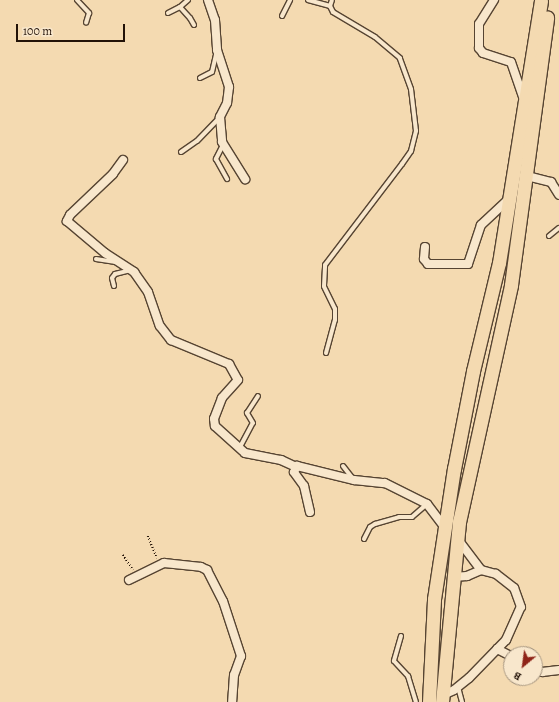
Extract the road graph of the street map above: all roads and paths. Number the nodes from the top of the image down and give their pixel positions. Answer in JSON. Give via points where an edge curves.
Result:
{"nodes":[{"id":1,"x":77,"y":0,"type":"edge"},
{"id":2,"x":188,"y":0,"type":"edge"},
{"id":3,"x":208,"y":0,"type":"edge"},
{"id":4,"x":290,"y":0,"type":"edge"},
{"id":5,"x":308,"y":0,"type":"edge"},
{"id":6,"x":332,"y":0,"type":"edge"},
{"id":7,"x":494,"y":0,"type":"edge"},
{"id":8,"x":541,"y":0,"type":"edge"},
{"id":9,"x":550,"y":0,"type":"edge"},
{"id":10,"x":330,"y":6,"type":"junction"},
{"id":11,"x":180,"y":7,"type":"junction"},
{"id":12,"x":168,"y":13,"type":"dead end"},
{"id":13,"x":282,"y":16,"type":"dead end"},
{"id":14,"x":86,"y":23,"type":"dead end"},
{"id":15,"x":194,"y":26,"type":"dead end"},
{"id":16,"x":217,"y":50,"type":"junction"},
{"id":17,"x":200,"y":78,"type":"dead end"},
{"id":18,"x":524,"y":102,"type":"junction"},
{"id":19,"x":220,"y":117,"type":"junction"},
{"id":20,"x":223,"y":146,"type":"junction"},
{"id":21,"x":181,"y":152,"type":"dead end"},
{"id":22,"x":123,"y":160,"type":"dead end"},
{"id":23,"x":527,"y":176,"type":"junction"},
{"id":24,"x":227,"y":179,"type":"dead end"},
{"id":25,"x":245,"y":179,"type":"dead end"},
{"id":26,"x":559,"y":195,"type":"edge"},
{"id":27,"x":508,"y":200,"type":"junction"},
{"id":28,"x":559,"y":228,"type":"edge"},
{"id":29,"x":549,"y":236,"type":"dead end"},
{"id":30,"x":425,"y":247,"type":"dead end"},
{"id":31,"x":96,"y":259,"type":"dead end"},
{"id":32,"x":120,"y":262,"type":"junction"},
{"id":33,"x":131,"y":270,"type":"junction"},
{"id":34,"x":114,"y":286,"type":"dead end"},
{"id":35,"x":326,"y":353,"type":"dead end"},
{"id":36,"x":258,"y":396,"type":"dead end"},
{"id":37,"x":242,"y":451,"type":"junction"},
{"id":38,"x":343,"y":466,"type":"dead end"},
{"id":39,"x":296,"y":467,"type":"junction"},
{"id":40,"x":354,"y":480,"type":"junction"},
{"id":41,"x":427,"y":504,"type":"junction"},
{"id":42,"x":310,"y":512,"type":"dead end"},
{"id":43,"x":445,"y":528,"type":"dead end"},
{"id":44,"x":148,"y":536,"type":"dead end"},
{"id":45,"x":457,"y":538,"type":"dead end"},
{"id":46,"x":364,"y":539,"type":"dead end"},
{"id":47,"x":123,"y":555,"type":"dead end"},
{"id":48,"x":160,"y":565,"type":"junction"},
{"id":49,"x":481,"y":570,"type":"junction"},
{"id":50,"x":138,"y":576,"type":"junction"},
{"id":51,"x":453,"y":577,"type":"dead end"},
{"id":52,"x":129,"y":580,"type":"dead end"},
{"id":53,"x":401,"y":636,"type":"dead end"},
{"id":54,"x":497,"y":648,"type":"junction"},
{"id":55,"x":503,"y":651,"type":"edge"},
{"id":56,"x":559,"y":670,"type":"edge"},
{"id":57,"x":543,"y":672,"type":"edge"},
{"id":58,"x":458,"y":687,"type":"junction"},
{"id":59,"x":442,"y":698,"type":"edge"},
{"id":60,"x":232,"y":702,"type":"edge"},
{"id":61,"x":416,"y":702,"type":"edge"},
{"id":62,"x":429,"y":702,"type":"edge"},
{"id":63,"x":462,"y":702,"type":"edge"}],
"edges":[{"from":1,"to":14,"type":"lane","via":[[89,13]]},
{"from":2,"to":11,"type":"lane"},
{"from":3,"to":16,"type":"street","via":[[214,20]]},
{"from":4,"to":13,"type":"lane"},
{"from":5,"to":10,"type":"lane"},
{"from":6,"to":10,"type":"lane"},
{"from":7,"to":18,"type":"street","via":[[479,24],[479,48],[484,53],[511,62]]},
{"from":8,"to":18,"type":"highway"},
{"from":9,"to":23,"type":"highway"},
{"from":10,"to":35,"type":"lane","via":[[338,16],[375,37],[400,58],[411,89],[416,131],[411,151],[325,265],[324,286],[335,309],[335,320]]},
{"from":11,"to":12,"type":"lane"},
{"from":11,"to":15,"type":"lane"},
{"from":16,"to":17,"type":"lane","via":[[212,72]]},
{"from":16,"to":19,"type":"street","via":[[230,87],[227,103]]},
{"from":18,"to":27,"type":"highway"},
{"from":19,"to":20,"type":"street"},
{"from":19,"to":21,"type":"lane","via":[[197,141]]},
{"from":20,"to":24,"type":"lane","via":[[216,159]]},
{"from":20,"to":25,"type":"street"},
{"from":22,"to":32,"type":"street","via":[[113,174],[70,215],[67,221]]},
{"from":23,"to":26,"type":"street","via":[[551,182]]},
{"from":23,"to":59,"type":"highway","via":[[507,306],[459,522]]},
{"from":27,"to":30,"type":"street","via":[[481,225],[468,264],[428,264],[424,259]]},
{"from":27,"to":62,"type":"highway","via":[[498,264],[473,371],[453,477],[434,599]]},
{"from":28,"to":29,"type":"lane"},
{"from":31,"to":32,"type":"lane"},
{"from":32,"to":33,"type":"street"},
{"from":33,"to":34,"type":"lane","via":[[115,274],[112,278]]},
{"from":33,"to":37,"type":"street","via":[[148,292],[160,326],[171,340],[229,364],[238,380],[222,398],[214,422]]},
{"from":36,"to":37,"type":"lane","via":[[247,413],[252,423],[240,444]]},
{"from":37,"to":39,"type":"street","via":[[254,456],[281,460]]},
{"from":38,"to":40,"type":"lane"},
{"from":39,"to":40,"type":"street"},
{"from":39,"to":42,"type":"street","via":[[294,472],[304,486]]},
{"from":40,"to":41,"type":"street","via":[[385,483]]},
{"from":41,"to":43,"type":"street"},
{"from":41,"to":46,"type":"lane","via":[[412,517],[399,517],[374,524]]},
{"from":44,"to":48,"type":"path"},
{"from":45,"to":49,"type":"street"},
{"from":47,"to":50,"type":"path"},
{"from":48,"to":50,"type":"street"},
{"from":48,"to":60,"type":"street","via":[[183,565],[207,570],[223,601],[241,656],[234,674]]},
{"from":49,"to":51,"type":"street","via":[[467,576]]},
{"from":49,"to":54,"type":"street","via":[[507,581],[520,598],[521,607],[512,632]]},
{"from":50,"to":52,"type":"street"},
{"from":53,"to":61,"type":"lane","via":[[394,661],[408,676]]},
{"from":54,"to":55,"type":"street"},
{"from":54,"to":58,"type":"street"},
{"from":56,"to":57,"type":"street"},
{"from":58,"to":59,"type":"street"},
{"from":58,"to":63,"type":"lane"}]}
